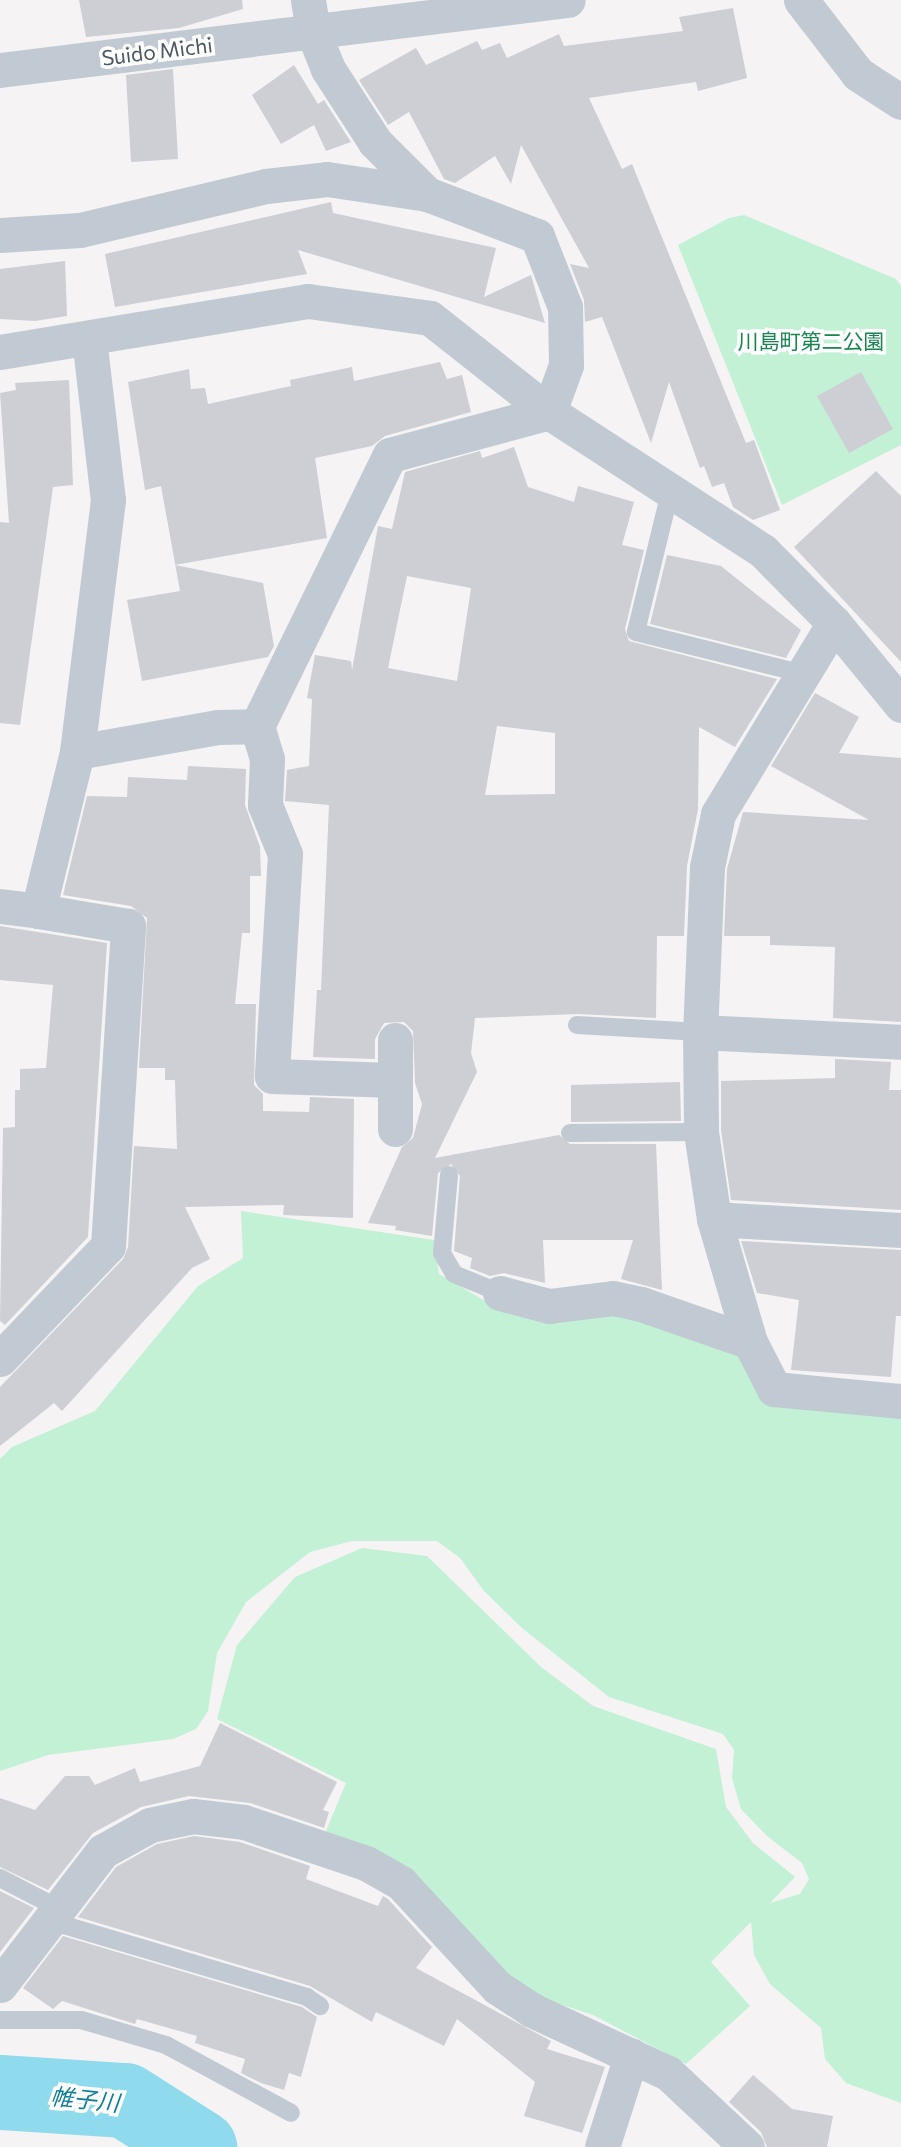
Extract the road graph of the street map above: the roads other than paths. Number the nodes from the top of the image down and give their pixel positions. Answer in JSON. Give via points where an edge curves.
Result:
{"nodes":[{"id":1,"x":568,"y":0,"type":"edge"},
{"id":2,"x":800,"y":0,"type":"edge"},
{"id":3,"x":311,"y":16,"type":"edge"},
{"id":4,"x":0,"y":70,"type":"edge"},
{"id":5,"x":901,"y":102,"type":"edge"},
{"id":6,"x":427,"y":194,"type":"junction"},
{"id":7,"x":0,"y":235,"type":"edge"},
{"id":8,"x":89,"y":339,"type":"junction"},
{"id":9,"x":0,"y":352,"type":"edge"},
{"id":10,"x":549,"y":411,"type":"junction"},
{"id":11,"x":671,"y":488,"type":"junction"},
{"id":12,"x":834,"y":623,"type":"junction"},
{"id":13,"x":801,"y":673,"type":"junction"},
{"id":14,"x":900,"y":701,"type":"edge"},
{"id":15,"x":257,"y":726,"type":"junction"},
{"id":16,"x":77,"y":752,"type":"junction"},
{"id":17,"x":0,"y":906,"type":"edge"},
{"id":18,"x":38,"y":911,"type":"junction"},
{"id":19,"x":577,"y":1025,"type":"dead end"},
{"id":20,"x":700,"y":1032,"type":"junction"},
{"id":21,"x":395,"y":1040,"type":"dead end"},
{"id":22,"x":901,"y":1042,"type":"edge"},
{"id":23,"x":395,"y":1080,"type":"junction"},
{"id":24,"x":395,"y":1129,"type":"dead end"},
{"id":25,"x":701,"y":1132,"type":"junction"},
{"id":26,"x":570,"y":1133,"type":"dead end"},
{"id":27,"x":449,"y":1175,"type":"dead end"},
{"id":28,"x":715,"y":1219,"type":"junction"},
{"id":29,"x":901,"y":1230,"type":"edge"},
{"id":30,"x":500,"y":1293,"type":"joint"},
{"id":31,"x":750,"y":1342,"type":"junction"},
{"id":32,"x":0,"y":1359,"type":"edge"},
{"id":33,"x":901,"y":1401,"type":"edge"},
{"id":34,"x":0,"y":1878,"type":"edge"},
{"id":35,"x":52,"y":1914,"type":"junction"},
{"id":36,"x":0,"y":1984,"type":"edge"},
{"id":37,"x":320,"y":2006,"type":"dead end"},
{"id":38,"x":0,"y":2020,"type":"edge"},
{"id":39,"x":631,"y":2056,"type":"junction"},
{"id":40,"x":291,"y":2113,"type":"dead end"},
{"id":41,"x":602,"y":2147,"type":"edge"},
{"id":42,"x":747,"y":2147,"type":"edge"}],
"edges":[{"from":1,"to":3,"type":"street","name":"Suido Michi"},
{"from":2,"to":5,"type":"street","via":[[858,74]]},
{"from":3,"to":4,"type":"street","name":"Suido Michi"},
{"from":3,"to":6,"type":"street","via":[[328,69],[375,142]]},
{"from":6,"to":7,"type":"street","via":[[327,180],[266,186],[80,230]]},
{"from":6,"to":10,"type":"street","via":[[537,236],[565,307],[566,365]]},
{"from":8,"to":9,"type":"street"},
{"from":8,"to":10,"type":"street","via":[[308,301],[430,318]]},
{"from":8,"to":16,"type":"street","via":[[108,500]]},
{"from":10,"to":11,"type":"street"},
{"from":10,"to":15,"type":"street","via":[[390,455]]},
{"from":11,"to":12,"type":"street","via":[[763,551]]},
{"from":11,"to":13,"type":"lane","via":[[636,632]]},
{"from":12,"to":13,"type":"street"},
{"from":12,"to":14,"type":"street"},
{"from":13,"to":20,"type":"street","via":[[718,814],[707,867]]},
{"from":15,"to":16,"type":"street","via":[[218,727]]},
{"from":15,"to":23,"type":"street","via":[[267,760],[265,805],[285,854],[272,1076]]},
{"from":16,"to":18,"type":"street"},
{"from":17,"to":18,"type":"street"},
{"from":18,"to":32,"type":"street","via":[[128,926],[108,1245]]},
{"from":19,"to":20,"type":"lane"},
{"from":20,"to":22,"type":"street"},
{"from":20,"to":25,"type":"street"},
{"from":21,"to":23,"type":"street"},
{"from":23,"to":24,"type":"street"},
{"from":25,"to":26,"type":"lane"},
{"from":25,"to":28,"type":"street"},
{"from":27,"to":30,"type":"lane","via":[[442,1253],[454,1273]]},
{"from":28,"to":29,"type":"street"},
{"from":28,"to":31,"type":"street"},
{"from":30,"to":31,"type":"street","via":[[549,1306],[613,1298]]},
{"from":31,"to":33,"type":"street","via":[[774,1388]]},
{"from":34,"to":35,"type":"lane"},
{"from":35,"to":36,"type":"street"},
{"from":35,"to":37,"type":"lane","via":[[307,1997]]},
{"from":35,"to":39,"type":"street","via":[[103,1851],[150,1825],[192,1816],[244,1822],[366,1863],[401,1883],[497,1987],[532,2010]]},
{"from":38,"to":40,"type":"lane","via":[[81,2020],[166,2045]]},
{"from":39,"to":41,"type":"street"},
{"from":39,"to":42,"type":"street","via":[[668,2073]]}]}
